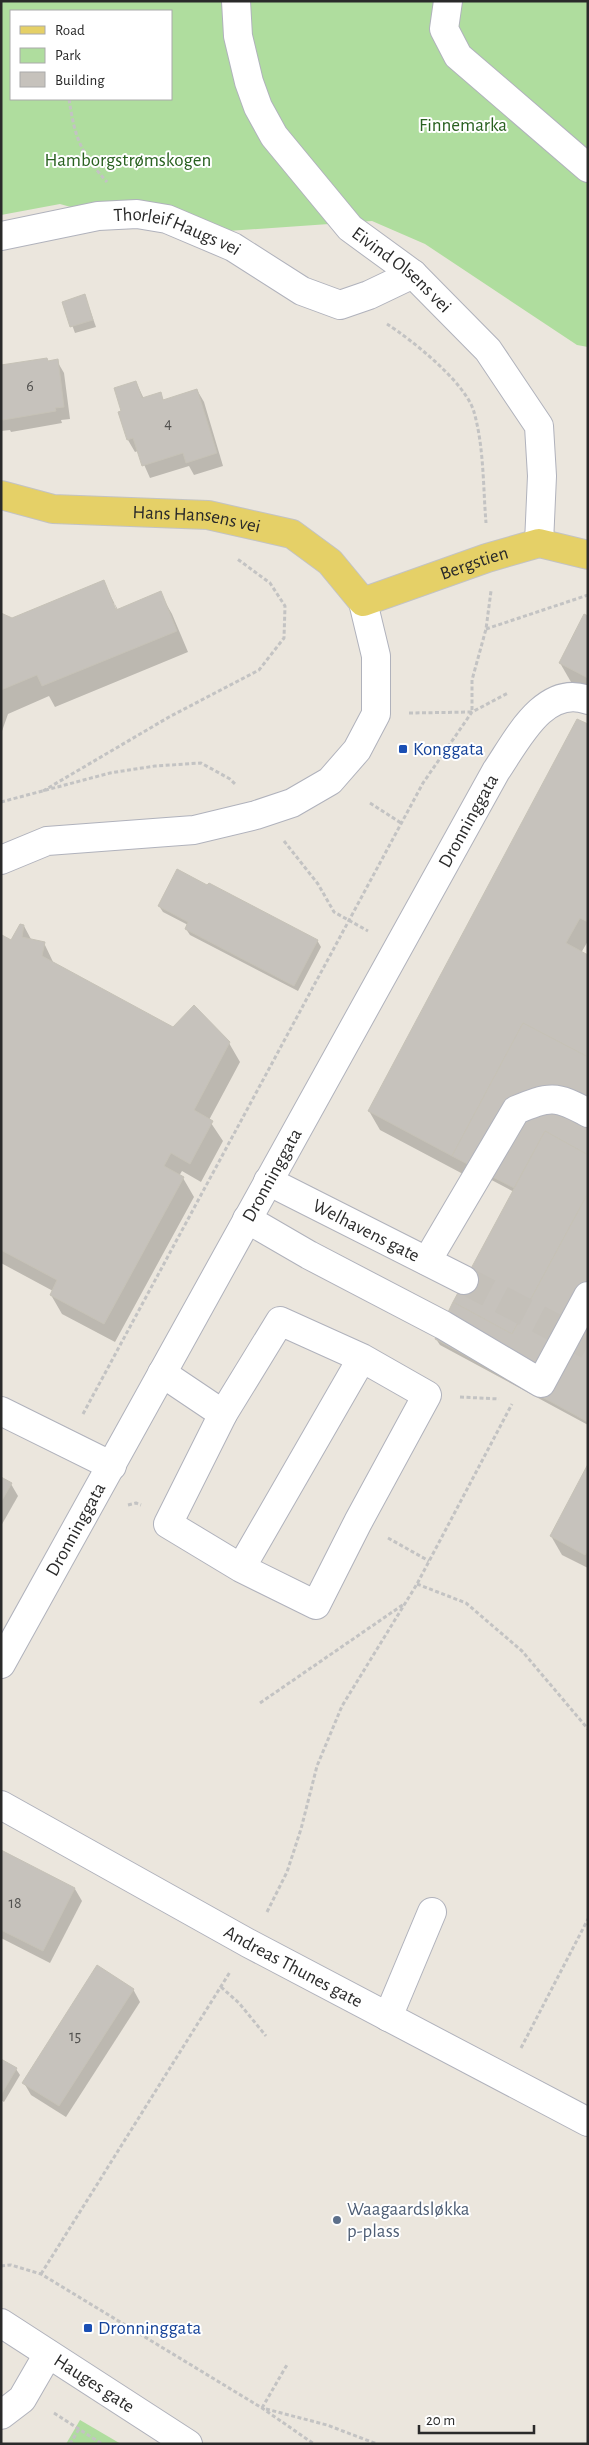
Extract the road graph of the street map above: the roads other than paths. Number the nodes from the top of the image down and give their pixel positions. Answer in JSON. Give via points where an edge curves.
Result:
{"nodes":[{"id":1,"x":236,"y":1,"type":"edge"},
{"id":2,"x":448,"y":1,"type":"edge"},
{"id":3,"x":588,"y":168,"type":"edge"},
{"id":4,"x":1,"y":236,"type":"edge"},
{"id":5,"x":413,"y":274,"type":"junction"},
{"id":6,"x":1,"y":495,"type":"edge"},
{"id":7,"x":539,"y":543,"type":"junction"},
{"id":8,"x":588,"y":554,"type":"edge"},
{"id":9,"x":363,"y":602,"type":"junction"},
{"id":10,"x":588,"y":700,"type":"edge"},
{"id":11,"x":1,"y":860,"type":"edge"},
{"id":12,"x":588,"y":1113,"type":"edge"},
{"id":13,"x":268,"y":1181,"type":"junction"},
{"id":14,"x":247,"y":1219,"type":"junction"},
{"id":15,"x":427,"y":1261,"type":"junction"},
{"id":16,"x":464,"y":1280,"type":"tunnel mouth"},
{"id":17,"x":588,"y":1296,"type":"edge"},
{"id":18,"x":362,"y":1358,"type":"junction"},
{"id":19,"x":162,"y":1373,"type":"junction"},
{"id":20,"x":1,"y":1411,"type":"edge"},
{"id":21,"x":223,"y":1414,"type":"junction"},
{"id":22,"x":112,"y":1466,"type":"junction"},
{"id":23,"x":241,"y":1568,"type":"junction"},
{"id":24,"x":1,"y":1664,"type":"edge"},
{"id":25,"x":1,"y":1804,"type":"edge"},
{"id":26,"x":432,"y":1912,"type":"dead end"},
{"id":27,"x":388,"y":2017,"type":"junction"},
{"id":28,"x":588,"y":2122,"type":"edge"},
{"id":29,"x":1,"y":2323,"type":"edge"},
{"id":30,"x":48,"y":2354,"type":"junction"},
{"id":31,"x":1,"y":2415,"type":"edge"},
{"id":32,"x":188,"y":2444,"type":"edge"}],
"edges":[{"from":1,"to":5,"type":"street","name":"Eivind Olsens vei","via":[[238,36],[249,82],[274,136],[350,228]]},
{"from":2,"to":3,"type":"street","via":[[444,29],[458,56]]},
{"from":4,"to":5,"type":"street","name":"Thorleif Haugs vei","via":[[98,216],[137,214],[167,219],[233,248],[302,291],[340,305]]},
{"from":5,"to":7,"type":"street","name":"Eivind Olsens vei","via":[[488,350],[539,426],[542,476]]},
{"from":6,"to":9,"type":"main road","name":"Hans Hansens vei","via":[[54,509],[208,516],[292,534],[330,562]]},
{"from":7,"to":8,"type":"main road","name":"Bergstien"},
{"from":7,"to":9,"type":"main road","name":"Bergstien"},
{"from":9,"to":11,"type":"street","via":[[376,656],[376,714],[357,750],[330,781],[292,803],[256,816],[194,830],[47,841]]},
{"from":10,"to":13,"type":"street","name":"Dronninggata","via":[[559,698],[538,712],[496,771]]},
{"from":12,"to":15,"type":"street","via":[[567,1101],[542,1099],[516,1110]]},
{"from":13,"to":14,"type":"street","name":"Dronninggata"},
{"from":13,"to":15,"type":"street","name":"Welhavens gate"},
{"from":14,"to":17,"type":"street","via":[[443,1325],[540,1383]]},
{"from":14,"to":19,"type":"street","name":"Dronninggata"},
{"from":15,"to":16,"type":"street","name":"Welhavens gate"},
{"from":18,"to":21,"type":"street","via":[[280,1321]]},
{"from":18,"to":23,"type":"street"},
{"from":18,"to":23,"type":"street","via":[[427,1395],[316,1605]]},
{"from":19,"to":21,"type":"street"},
{"from":19,"to":22,"type":"street","name":"Dronninggata"},
{"from":20,"to":22,"type":"street"},
{"from":21,"to":23,"type":"street","via":[[168,1524]]},
{"from":22,"to":24,"type":"street","name":"Dronninggata"},
{"from":25,"to":27,"type":"street","name":"Andreas Thunes gate","via":[[248,1943]]},
{"from":26,"to":27,"type":"street"},
{"from":27,"to":28,"type":"street","name":"Andreas Thunes gate"},
{"from":29,"to":30,"type":"street","name":"Hauges gate"},
{"from":30,"to":31,"type":"street","via":[[22,2398]]},
{"from":30,"to":32,"type":"street","name":"Hauges gate"}]}
